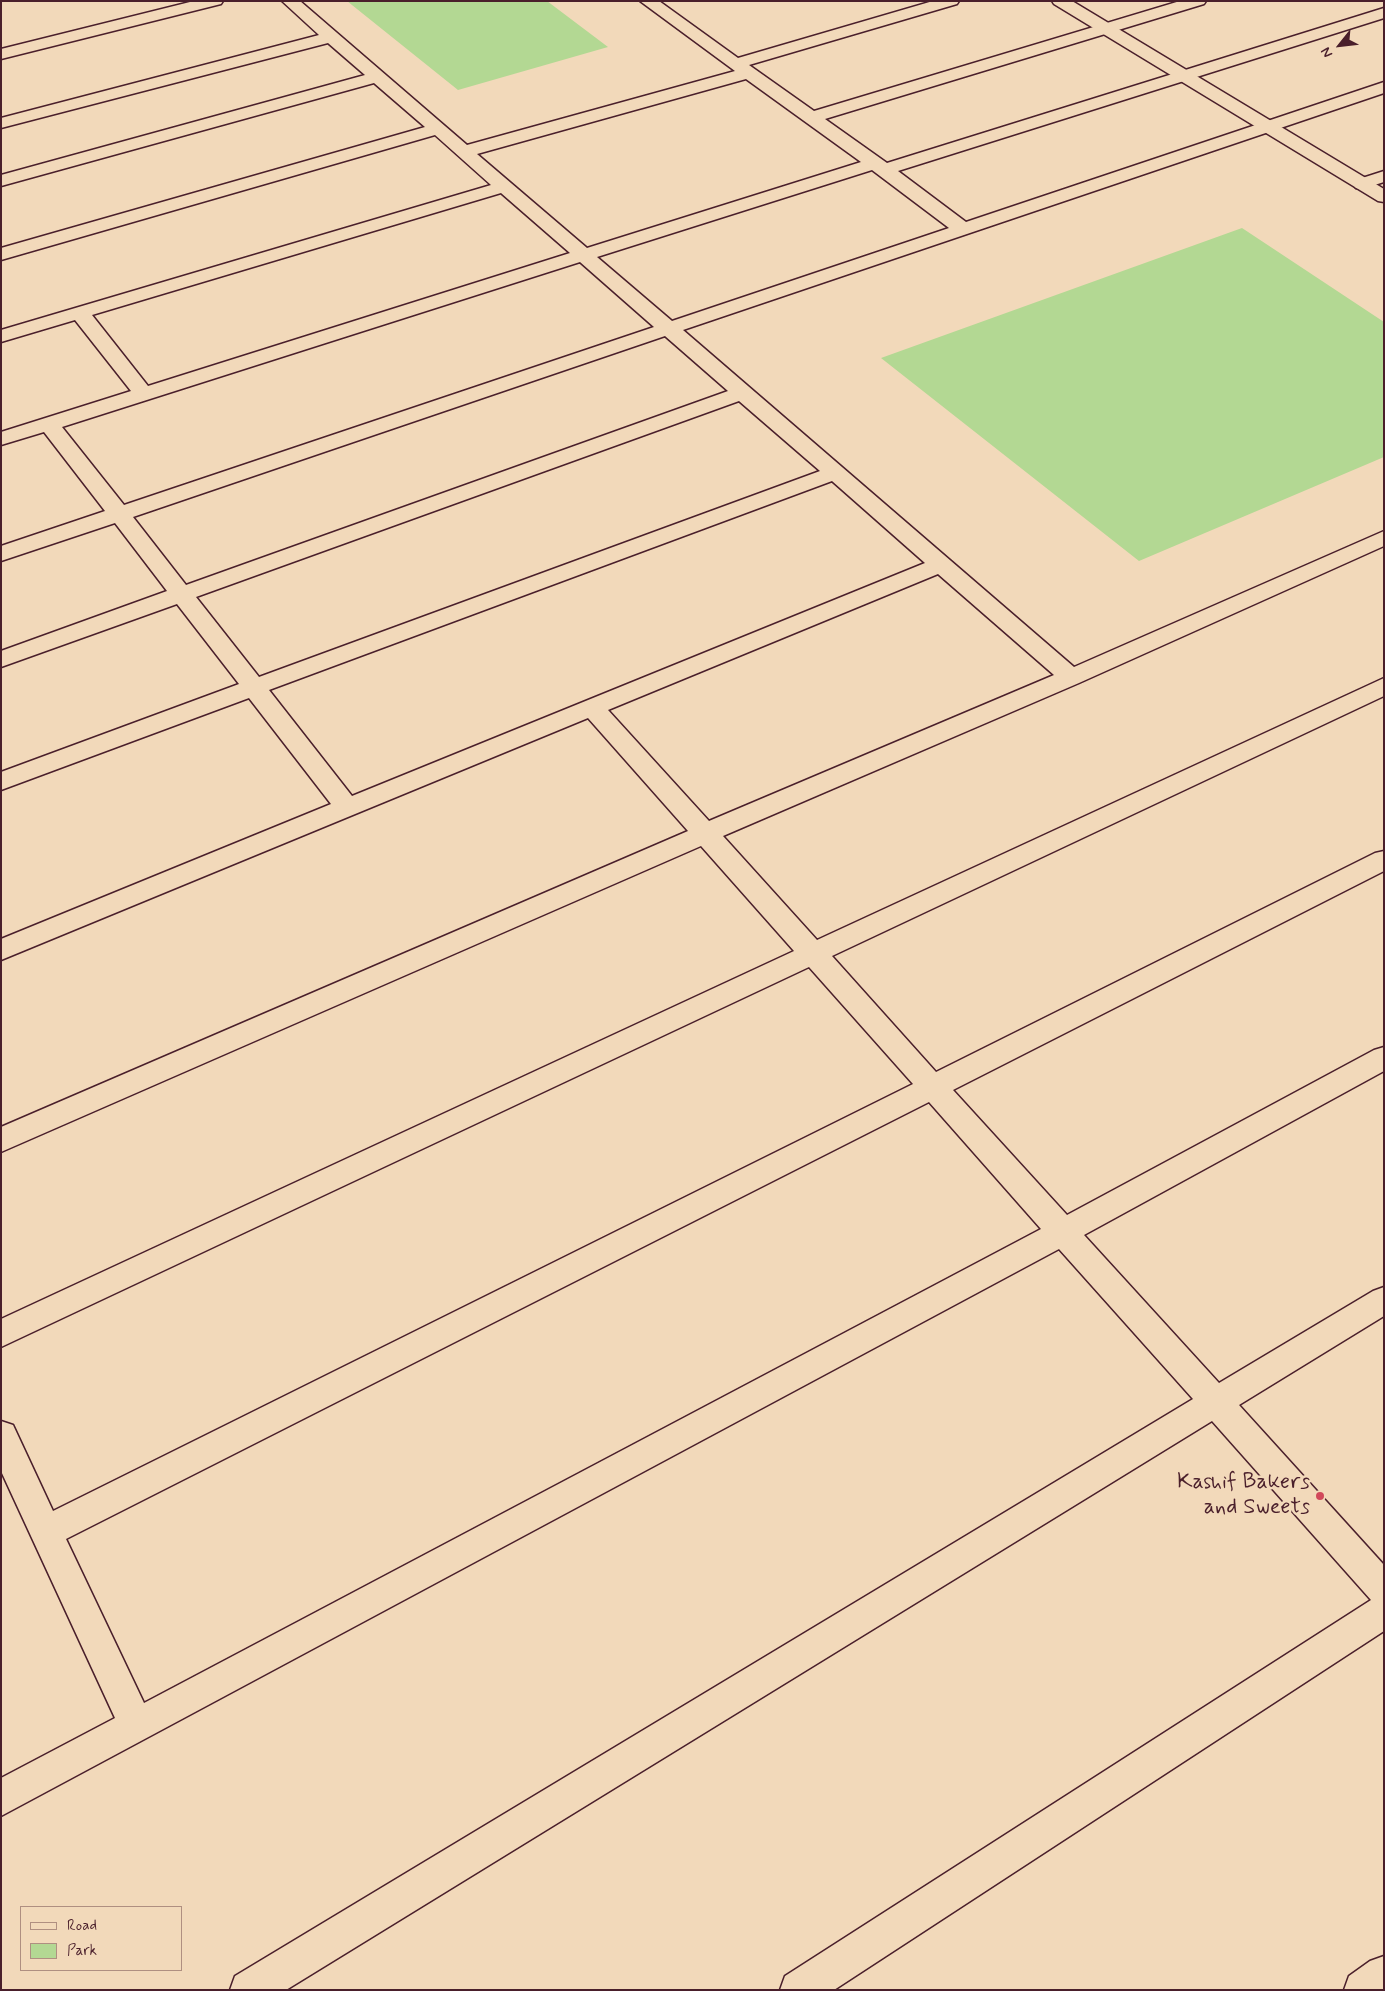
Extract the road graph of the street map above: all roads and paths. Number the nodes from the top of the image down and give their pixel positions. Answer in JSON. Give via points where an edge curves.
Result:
{"nodes":[{"id":1,"x":215,"y":1,"type":"edge"},
{"id":2,"x":290,"y":1,"type":"edge"},
{"id":3,"x":950,"y":1,"type":"edge"},
{"id":4,"x":1060,"y":1,"type":"edge"},
{"id":5,"x":1198,"y":1,"type":"edge"},
{"id":6,"x":655,"y":2,"type":"edge"},
{"id":7,"x":1384,"y":13,"type":"edge"},
{"id":8,"x":1106,"y":29,"type":"junction"},
{"id":9,"x":331,"y":37,"type":"junction"},
{"id":10,"x":1,"y":54,"type":"edge"},
{"id":11,"x":742,"y":69,"type":"junction"},
{"id":12,"x":1184,"y":76,"type":"junction"},
{"id":13,"x":377,"y":77,"type":"junction"},
{"id":14,"x":1384,"y":88,"type":"edge"},
{"id":15,"x":811,"y":118,"type":"junction"},
{"id":16,"x":1,"y":122,"type":"edge"},
{"id":17,"x":1266,"y":126,"type":"junction"},
{"id":18,"x":438,"y":129,"type":"junction"},
{"id":19,"x":463,"y":152,"type":"junction"},
{"id":20,"x":879,"y":167,"type":"junction"},
{"id":21,"x":1384,"y":176,"type":"edge"},
{"id":22,"x":1,"y":181,"type":"edge"},
{"id":23,"x":1362,"y":184,"type":"junction"},
{"id":24,"x":503,"y":187,"type":"junction"},
{"id":25,"x":1384,"y":197,"type":"edge"},
{"id":26,"x":963,"y":229,"type":"junction"},
{"id":27,"x":1,"y":254,"type":"edge"},
{"id":28,"x":582,"y":255,"type":"junction"},
{"id":29,"x":80,"y":313,"type":"junction"},
{"id":30,"x":667,"y":329,"type":"junction"},
{"id":31,"x":1,"y":336,"type":"edge"},
{"id":32,"x":742,"y":393,"type":"junction"},
{"id":33,"x":144,"y":394,"type":"junction"},
{"id":34,"x":49,"y":424,"type":"junction"},
{"id":35,"x":1,"y":439,"type":"edge"},
{"id":36,"x":834,"y":473,"type":"junction"},
{"id":37,"x":119,"y":514,"type":"junction"},
{"id":38,"x":1384,"y":538,"type":"edge"},
{"id":39,"x":1,"y":554,"type":"edge"},
{"id":40,"x":939,"y":565,"type":"junction"},
{"id":41,"x":182,"y":595,"type":"junction"},
{"id":42,"x":1,"y":659,"type":"edge"},
{"id":43,"x":1072,"y":677,"type":"junction"},
{"id":44,"x":1384,"y":686,"type":"edge"},
{"id":45,"x":254,"y":688,"type":"junction"},
{"id":46,"x":592,"y":708,"type":"junction"},
{"id":47,"x":1,"y":781,"type":"edge"},
{"id":48,"x":348,"y":808,"type":"junction"},
{"id":49,"x":704,"y":834,"type":"junction"},
{"id":50,"x":1384,"y":860,"type":"edge"},
{"id":51,"x":1,"y":950,"type":"edge"},
{"id":52,"x":813,"y":953,"type":"junction"},
{"id":53,"x":1384,"y":1058,"type":"edge"},
{"id":54,"x":932,"y":1087,"type":"junction"},
{"id":55,"x":1,"y":1140,"type":"edge"},
{"id":56,"x":1063,"y":1232,"type":"junction"},
{"id":57,"x":1384,"y":1300,"type":"edge"},
{"id":58,"x":1,"y":1334,"type":"edge"},
{"id":59,"x":1214,"y":1402,"type":"junction"},
{"id":60,"x":1,"y":1435,"type":"edge"},
{"id":61,"x":46,"y":1532,"type":"junction"},
{"id":62,"x":1384,"y":1590,"type":"edge"},
{"id":63,"x":1384,"y":1611,"type":"edge"},
{"id":64,"x":136,"y":1726,"type":"junction"},
{"id":65,"x":1,"y":1798,"type":"edge"},
{"id":66,"x":1384,"y":1975,"type":"edge"},
{"id":67,"x":249,"y":1990,"type":"edge"},
{"id":68,"x":799,"y":1990,"type":"edge"},
{"id":69,"x":1364,"y":1990,"type":"edge"}],
"edges":[{"from":1,"to":10,"type":"street"},
{"from":2,"to":9,"type":"street"},
{"from":3,"to":11,"type":"street"},
{"from":4,"to":8,"type":"street"},
{"from":5,"to":8,"type":"street"},
{"from":6,"to":11,"type":"street"},
{"from":7,"to":12,"type":"street"},
{"from":8,"to":12,"type":"street"},
{"from":8,"to":15,"type":"street"},
{"from":9,"to":13,"type":"street"},
{"from":9,"to":16,"type":"street"},
{"from":11,"to":15,"type":"street"},
{"from":11,"to":19,"type":"street"},
{"from":12,"to":17,"type":"street"},
{"from":12,"to":20,"type":"street"},
{"from":13,"to":18,"type":"street"},
{"from":13,"to":22,"type":"street"},
{"from":14,"to":17,"type":"street"},
{"from":15,"to":20,"type":"street"},
{"from":17,"to":23,"type":"street"},
{"from":17,"to":26,"type":"street"},
{"from":18,"to":19,"type":"street"},
{"from":18,"to":27,"type":"street"},
{"from":19,"to":24,"type":"street"},
{"from":20,"to":26,"type":"street"},
{"from":20,"to":28,"type":"street"},
{"from":21,"to":23,"type":"street"},
{"from":23,"to":25,"type":"street"},
{"from":24,"to":28,"type":"street"},
{"from":24,"to":29,"type":"street"},
{"from":26,"to":30,"type":"street"},
{"from":28,"to":30,"type":"street"},
{"from":28,"to":33,"type":"street"},
{"from":29,"to":31,"type":"street"},
{"from":29,"to":33,"type":"street"},
{"from":30,"to":32,"type":"street"},
{"from":30,"to":37,"type":"street"},
{"from":32,"to":36,"type":"street"},
{"from":32,"to":41,"type":"street"},
{"from":33,"to":34,"type":"street"},
{"from":34,"to":35,"type":"street"},
{"from":34,"to":37,"type":"street"},
{"from":36,"to":40,"type":"street"},
{"from":36,"to":45,"type":"street"},
{"from":37,"to":39,"type":"street"},
{"from":37,"to":41,"type":"street"},
{"from":38,"to":43,"type":"street"},
{"from":40,"to":43,"type":"street"},
{"from":40,"to":46,"type":"street"},
{"from":41,"to":42,"type":"street"},
{"from":41,"to":45,"type":"street"},
{"from":43,"to":49,"type":"street"},
{"from":44,"to":52,"type":"street"},
{"from":45,"to":47,"type":"street"},
{"from":45,"to":48,"type":"street"},
{"from":46,"to":48,"type":"street"},
{"from":46,"to":49,"type":"street"},
{"from":48,"to":51,"type":"street"},
{"from":49,"to":52,"type":"street"},
{"from":49,"to":55,"type":"street"},
{"from":50,"to":54,"type":"street"},
{"from":52,"to":54,"type":"street"},
{"from":52,"to":58,"type":"street"},
{"from":53,"to":56,"type":"street"},
{"from":54,"to":56,"type":"street"},
{"from":54,"to":61,"type":"street"},
{"from":56,"to":59,"type":"street"},
{"from":56,"to":64,"type":"street"},
{"from":57,"to":59,"type":"street"},
{"from":59,"to":62,"type":"street"},
{"from":59,"to":67,"type":"street"},
{"from":60,"to":61,"type":"street"},
{"from":61,"to":64,"type":"street"},
{"from":63,"to":68,"type":"street"},
{"from":64,"to":65,"type":"street"},
{"from":66,"to":69,"type":"street"}]}
